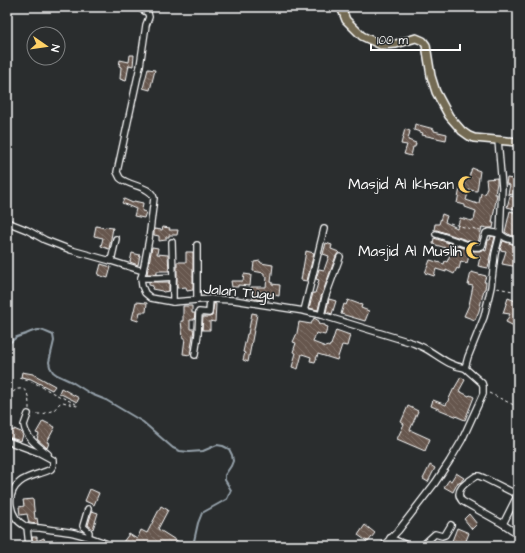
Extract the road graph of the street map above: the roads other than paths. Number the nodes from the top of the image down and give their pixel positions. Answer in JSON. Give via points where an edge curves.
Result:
{"nodes":[{"id":1,"x":138,"y":7,"type":"edge"},
{"id":2,"x":341,"y":7,"type":"edge"},
{"id":3,"x":498,"y":140,"type":"junction"},
{"id":4,"x":518,"y":142,"type":"edge"},
{"id":5,"x":7,"y":222,"type":"edge"},
{"id":6,"x":324,"y":229,"type":"dead end"},
{"id":7,"x":436,"y":234,"type":"dead end"},
{"id":8,"x":500,"y":234,"type":"junction"},
{"id":9,"x":116,"y":239,"type":"dead end"},
{"id":10,"x":172,"y":242,"type":"dead end"},
{"id":11,"x":518,"y":242,"type":"edge"},
{"id":12,"x":197,"y":245,"type":"dead end"},
{"id":13,"x":340,"y":257,"type":"dead end"},
{"id":14,"x":110,"y":261,"type":"junction"},
{"id":15,"x":143,"y":271,"type":"junction"},
{"id":16,"x":173,"y":276,"type":"junction"},
{"id":17,"x":141,"y":278,"type":"junction"},
{"id":18,"x":210,"y":299,"type":"junction"},
{"id":19,"x":197,"y":300,"type":"junction"},
{"id":20,"x":173,"y":302,"type":"junction"},
{"id":21,"x":304,"y":311,"type":"junction"},
{"id":22,"x":321,"y":315,"type":"junction"},
{"id":23,"x":195,"y":354,"type":"dead end"},
{"id":24,"x":465,"y":368,"type":"junction"},
{"id":25,"x":28,"y":414,"type":"road end"},
{"id":26,"x":7,"y":441,"type":"edge"},
{"id":27,"x":53,"y":460,"type":"junction"},
{"id":28,"x":518,"y":494,"type":"edge"},
{"id":29,"x":518,"y":498,"type":"edge"},
{"id":30,"x":88,"y":509,"type":"dead end"},
{"id":31,"x":503,"y":524,"type":"junction"},
{"id":32,"x":451,"y":525,"type":"dead end"},
{"id":33,"x":27,"y":527,"type":"junction"},
{"id":34,"x":518,"y":534,"type":"edge"},
{"id":35,"x":88,"y":537,"type":"junction"},
{"id":36,"x":390,"y":538,"type":"junction"},
{"id":37,"x":29,"y":546,"type":"edge"},
{"id":38,"x":112,"y":546,"type":"edge"},
{"id":39,"x":383,"y":546,"type":"edge"},
{"id":40,"x":410,"y":546,"type":"edge"},
{"id":41,"x":422,"y":546,"type":"edge"}],
"edges":[{"from":1,"to":15,"type":"street","via":[[148,13],[149,17],[117,172],[121,179],[147,190],[154,198]]},
{"from":2,"to":3,"type":"main road","via":[[346,20],[362,36],[381,45],[416,38],[423,41],[436,92],[449,116],[469,136]]},
{"from":3,"to":4,"type":"main road"},
{"from":3,"to":8,"type":"street","via":[[502,187]]},
{"from":5,"to":14,"type":"street","via":[[71,250]]},
{"from":6,"to":21,"type":"street"},
{"from":7,"to":8,"type":"street","via":[[479,247],[482,246],[486,233]]},
{"from":8,"to":11,"type":"street"},
{"from":8,"to":24,"type":"street","via":[[484,317]]},
{"from":9,"to":14,"type":"street"},
{"from":10,"to":16,"type":"street"},
{"from":12,"to":19,"type":"street"},
{"from":13,"to":22,"type":"street"},
{"from":14,"to":15,"type":"street"},
{"from":15,"to":17,"type":"street"},
{"from":16,"to":17,"type":"street"},
{"from":16,"to":20,"type":"street"},
{"from":17,"to":20,"type":"street","name":"Jalan Tugu","via":[[145,293],[151,298]]},
{"from":18,"to":19,"type":"street","name":"Jalan Tugu"},
{"from":18,"to":21,"type":"street","name":"Jalan Tugu","via":[[234,300]]},
{"from":18,"to":23,"type":"street","via":[[209,313],[198,312]]},
{"from":19,"to":20,"type":"street","name":"Jalan Tugu"},
{"from":21,"to":22,"type":"street","name":"Jalan Tugu"},
{"from":22,"to":24,"type":"street","name":"Jalan Tugu","via":[[414,343],[456,367]]},
{"from":24,"to":36,"type":"street","via":[[482,383],[483,394],[449,462],[398,531]]},
{"from":25,"to":27,"type":"street","via":[[24,425],[26,434]]},
{"from":26,"to":27,"type":"street"},
{"from":27,"to":33,"type":"street","via":[[52,468],[24,479],[12,491],[11,507],[14,515]]},
{"from":28,"to":31,"type":"street","via":[[480,476],[476,476],[461,488],[458,497],[462,501]]},
{"from":29,"to":31,"type":"street"},
{"from":30,"to":35,"type":"street","via":[[83,526],[90,533]]},
{"from":31,"to":34,"type":"street"},
{"from":32,"to":41,"type":"street","via":[[445,535],[435,534]]},
{"from":33,"to":35,"type":"street"},
{"from":33,"to":37,"type":"street"},
{"from":35,"to":38,"type":"street"},
{"from":36,"to":39,"type":"street"},
{"from":36,"to":40,"type":"street"}]}
